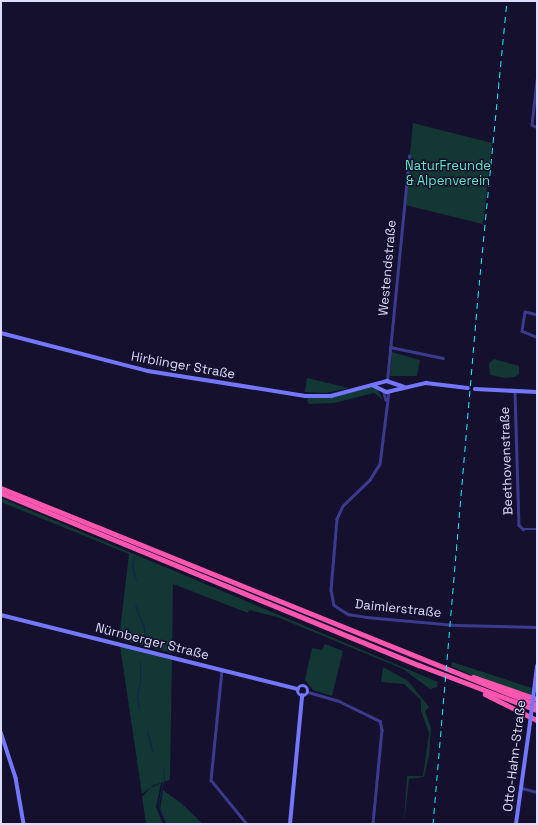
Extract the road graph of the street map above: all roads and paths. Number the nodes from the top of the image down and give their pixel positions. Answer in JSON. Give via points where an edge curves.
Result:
{"nodes":[{"id":1,"x":537,"y":80,"type":"edge"},
{"id":2,"x":537,"y":127,"type":"edge"},
{"id":3,"x":409,"y":156,"type":"dead end"},
{"id":4,"x":537,"y":315,"type":"edge"},
{"id":5,"x":1,"y":333,"type":"edge"},
{"id":6,"x":537,"y":337,"type":"edge"},
{"id":7,"x":390,"y":347,"type":"junction"},
{"id":8,"x":443,"y":358,"type":"dead end"},
{"id":9,"x":387,"y":381,"type":"junction"},
{"id":10,"x":383,"y":383,"type":"junction"},
{"id":11,"x":392,"y":384,"type":"junction"},
{"id":12,"x":364,"y":387,"type":"junction"},
{"id":13,"x":404,"y":387,"type":"junction"},
{"id":14,"x":468,"y":388,"type":"dead end"},
{"id":15,"x":382,"y":389,"type":"junction"},
{"id":16,"x":475,"y":389,"type":"dead end"},
{"id":17,"x":390,"y":391,"type":"junction"},
{"id":18,"x":515,"y":392,"type":"junction"},
{"id":19,"x":537,"y":392,"type":"edge"},
{"id":20,"x":386,"y":403,"type":"junction"},
{"id":21,"x":1,"y":488,"type":"edge"},
{"id":22,"x":1,"y":493,"type":"edge"},
{"id":23,"x":537,"y":529,"type":"edge"},
{"id":24,"x":1,"y":615,"type":"edge"},
{"id":25,"x":537,"y":627,"type":"edge"},
{"id":26,"x":537,"y":666,"type":"edge"},
{"id":27,"x":222,"y":670,"type":"junction"},
{"id":28,"x":456,"y":673,"type":"junction"},
{"id":29,"x":473,"y":687,"type":"junction"},
{"id":30,"x":298,"y":689,"type":"junction"},
{"id":31,"x":308,"y":692,"type":"junction"},
{"id":32,"x":302,"y":696,"type":"junction"},
{"id":33,"x":537,"y":699,"type":"edge"},
{"id":34,"x":537,"y":705,"type":"edge"},
{"id":35,"x":537,"y":710,"type":"edge"},
{"id":36,"x":537,"y":720,"type":"edge"},
{"id":37,"x":1,"y":732,"type":"edge"},
{"id":38,"x":522,"y":788,"type":"junction"},
{"id":39,"x":537,"y":792,"type":"edge"},
{"id":40,"x":24,"y":824,"type":"edge"},
{"id":41,"x":247,"y":824,"type":"edge"},
{"id":42,"x":290,"y":824,"type":"edge"},
{"id":43,"x":373,"y":824,"type":"edge"},
{"id":44,"x":516,"y":824,"type":"edge"}],
"edges":[{"from":1,"to":2,"type":"street","via":[[532,125]]},
{"from":3,"to":7,"type":"street","name":"Westendstraße"},
{"from":4,"to":6,"type":"street","via":[[525,312],[522,331]]},
{"from":5,"to":12,"type":"street","name":"Hirblinger Straße","via":[[148,371],[274,392],[320,396]]},
{"from":7,"to":8,"type":"street"},
{"from":7,"to":9,"type":"street","name":"Westendstraße"},
{"from":9,"to":10,"type":"street","name":"Hirblinger Straße"},
{"from":9,"to":11,"type":"street","name":"Hirblinger Straße"},
{"from":10,"to":12,"type":"street","name":"Hirblinger Straße"},
{"from":10,"to":15,"type":"street"},
{"from":11,"to":13,"type":"street","name":"Hirblinger Straße"},
{"from":11,"to":17,"type":"street"},
{"from":12,"to":15,"type":"street","name":"Hirblinger Straße"},
{"from":13,"to":14,"type":"street","name":"Hirblinger Straße","via":[[429,383]]},
{"from":13,"to":17,"type":"street","name":"Hirblinger Straße"},
{"from":15,"to":17,"type":"street","name":"Hirblinger Straße"},
{"from":15,"to":20,"type":"street","name":"Daimlerstraße"},
{"from":16,"to":18,"type":"street"},
{"from":17,"to":20,"type":"street","name":"Daimlerstraße"},
{"from":18,"to":19,"type":"street"},
{"from":18,"to":23,"type":"street","name":"Beethovenstraße","via":[[518,517],[521,528]]},
{"from":20,"to":25,"type":"street","name":"Daimlerstraße","via":[[383,453],[378,468],[370,480],[348,500],[337,519],[331,590],[334,605],[348,614],[366,617],[456,625]]},
{"from":21,"to":28,"type":"highway"},
{"from":22,"to":29,"type":"highway"},
{"from":24,"to":27,"type":"street","name":"Nürnberger Straße"},
{"from":26,"to":38,"type":"street","name":"Otto-Hahn-Straße","bridge":true},
{"from":27,"to":30,"type":"street","name":"Nürnberger Straße"},
{"from":27,"to":41,"type":"street","via":[[211,780]]},
{"from":28,"to":33,"type":"highway"},
{"from":28,"to":34,"type":"highway"},
{"from":29,"to":35,"type":"highway"},
{"from":29,"to":36,"type":"highway"},
{"from":30,"to":31,"type":"street","name":"Nürnberger Straße","via":[[304,685]]},
{"from":30,"to":32,"type":"street","via":[[298,694]]},
{"from":31,"to":32,"type":"street"},
{"from":31,"to":43,"type":"street","via":[[339,701],[380,721],[382,730]]},
{"from":32,"to":42,"type":"street"},
{"from":37,"to":40,"type":"street","via":[[16,778]]},
{"from":38,"to":39,"type":"street"},
{"from":38,"to":44,"type":"street","name":"Otto-Hahn-Straße"}]}
